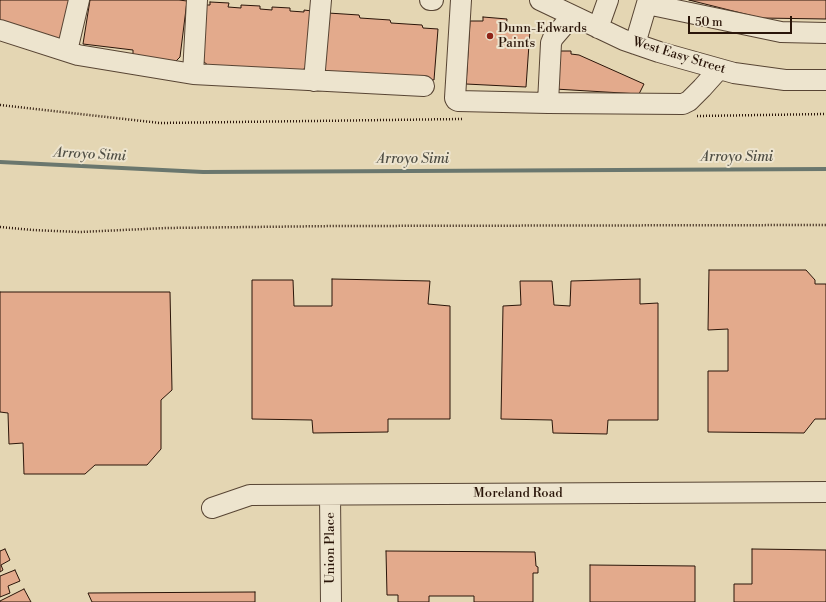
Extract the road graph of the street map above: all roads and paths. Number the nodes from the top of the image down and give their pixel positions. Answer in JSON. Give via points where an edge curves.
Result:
{"nodes":[{"id":1,"x":79,"y":0,"type":"edge"},
{"id":2,"x":197,"y":0,"type":"edge"},
{"id":3,"x":321,"y":0,"type":"edge"},
{"id":4,"x":430,"y":0,"type":"edge"},
{"id":5,"x":433,"y":0,"type":"edge"},
{"id":6,"x":462,"y":0,"type":"edge"},
{"id":7,"x":540,"y":0,"type":"edge"},
{"id":8,"x":608,"y":0,"type":"edge"},
{"id":9,"x":647,"y":2,"type":"edge"},
{"id":10,"x":572,"y":16,"type":"junction"},
{"id":11,"x":598,"y":28,"type":"junction"},
{"id":12,"x":0,"y":30,"type":"edge"},
{"id":13,"x":826,"y":33,"type":"edge"},
{"id":14,"x":635,"y":44,"type":"junction"},
{"id":15,"x":66,"y":52,"type":"junction"},
{"id":16,"x":719,"y":69,"type":"junction"},
{"id":17,"x":192,"y":74,"type":"junction"},
{"id":18,"x":826,"y":80,"type":"edge"},
{"id":19,"x":314,"y":81,"type":"junction"},
{"id":20,"x":424,"y":86,"type":"dead end"},
{"id":21,"x":548,"y":103,"type":"junction"},
{"id":22,"x":0,"y":105,"type":"edge"},
{"id":23,"x":826,"y":114,"type":"edge"},
{"id":24,"x":691,"y":116,"type":"dead end"},
{"id":25,"x":463,"y":119,"type":"dead end"},
{"id":26,"x":826,"y":225,"type":"edge"},
{"id":27,"x":0,"y":227,"type":"edge"},
{"id":28,"x":826,"y":492,"type":"edge"},
{"id":29,"x":330,"y":495,"type":"junction"},
{"id":30,"x":212,"y":508,"type":"dead end"},
{"id":31,"x":331,"y":602,"type":"edge"}],
"edges":[{"from":1,"to":15,"type":"street"},
{"from":2,"to":17,"type":"street"},
{"from":3,"to":19,"type":"street"},
{"from":4,"to":5,"type":"street"},
{"from":6,"to":21,"type":"street","via":[[454,98],[466,101]]},
{"from":7,"to":10,"type":"street","name":"West Easy Street"},
{"from":8,"to":11,"type":"street"},
{"from":9,"to":13,"type":"street","via":[[781,32]]},
{"from":9,"to":14,"type":"street"},
{"from":10,"to":11,"type":"street","name":"West Easy Street"},
{"from":10,"to":21,"type":"street","via":[[551,43]]},
{"from":11,"to":14,"type":"street","name":"West Easy Street"},
{"from":12,"to":15,"type":"street"},
{"from":14,"to":16,"type":"street","name":"West Easy Street"},
{"from":15,"to":17,"type":"street"},
{"from":16,"to":18,"type":"street","name":"West Easy Street","via":[[785,80]]},
{"from":16,"to":21,"type":"street","via":[[683,104]]},
{"from":17,"to":19,"type":"street"},
{"from":19,"to":20,"type":"street"},
{"from":22,"to":25,"type":"path","via":[[160,123]]},
{"from":23,"to":24,"type":"path"},
{"from":26,"to":27,"type":"path","via":[[166,228],[80,232]]},
{"from":28,"to":29,"type":"street","name":"Moreland Road"},
{"from":29,"to":30,"type":"street","name":"Moreland Road","via":[[250,495]]},
{"from":29,"to":31,"type":"street","name":"Union Place"}]}
